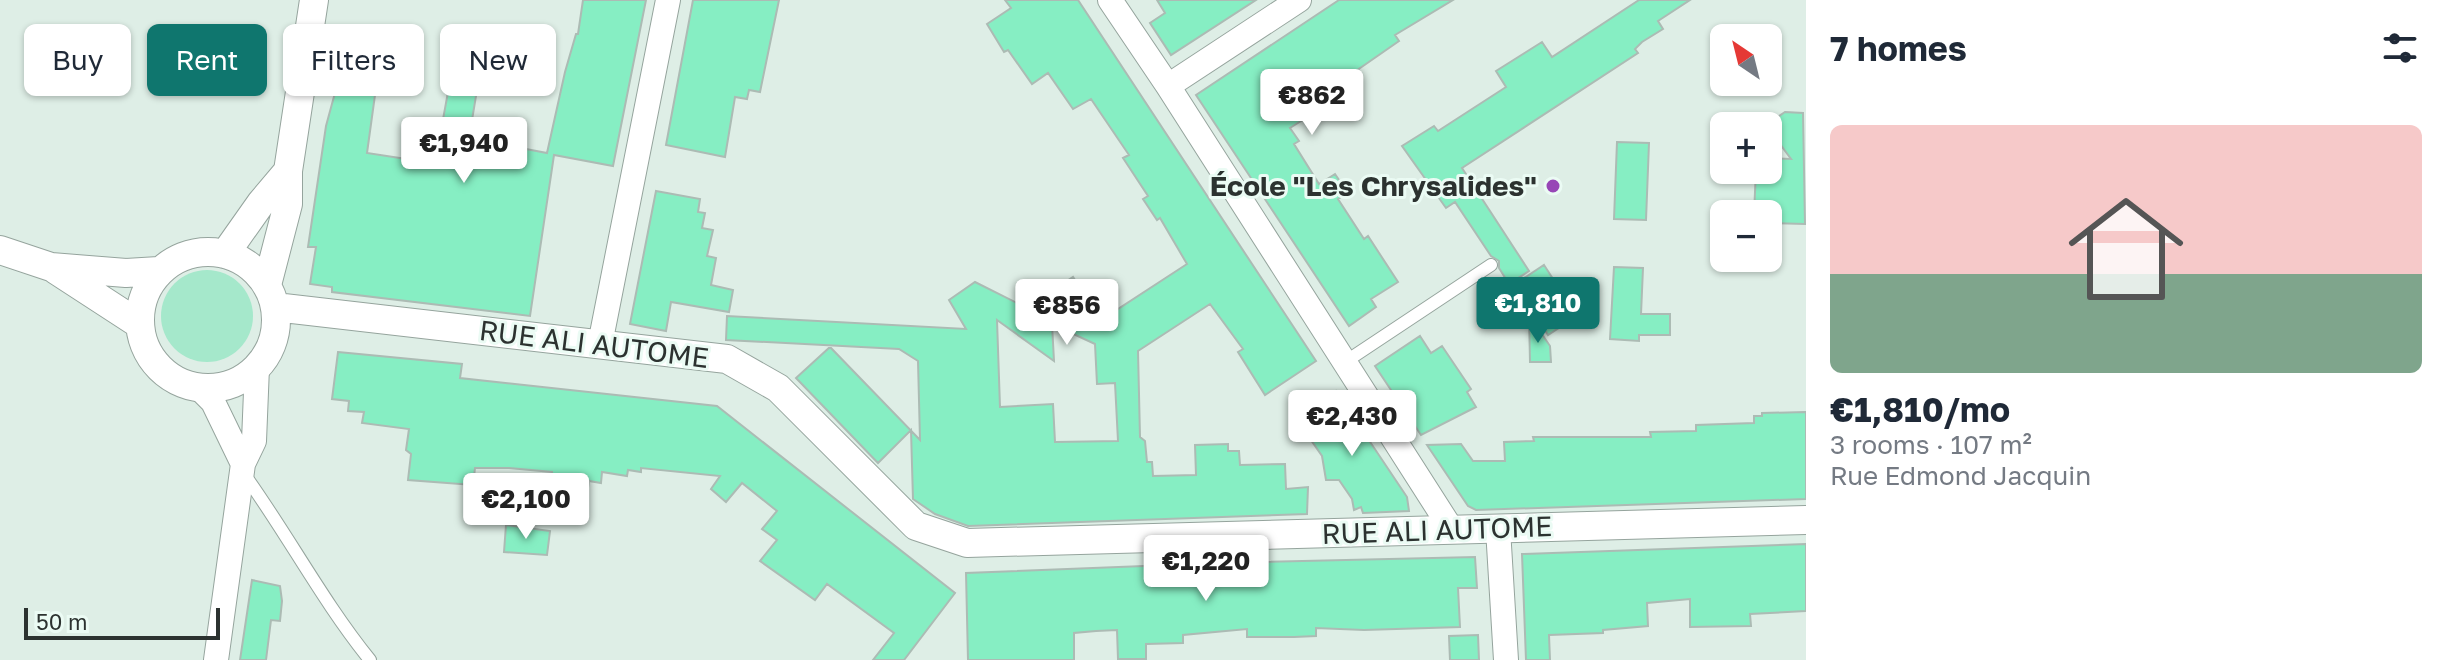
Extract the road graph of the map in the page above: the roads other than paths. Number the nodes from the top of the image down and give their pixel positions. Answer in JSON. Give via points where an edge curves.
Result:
{"nodes":[{"id":1,"x":314,"y":0,"type":"edge"},
{"id":2,"x":668,"y":0,"type":"edge"},
{"id":3,"x":1110,"y":0,"type":"edge"},
{"id":4,"x":1299,"y":0,"type":"edge"},
{"id":5,"x":1168,"y":86,"type":"junction"},
{"id":6,"x":288,"y":171,"type":"junction"},
{"id":7,"x":0,"y":250,"type":"edge"},
{"id":8,"x":225,"y":254,"type":"junction"},
{"id":9,"x":1491,"y":265,"type":"dead end"},
{"id":10,"x":51,"y":267,"type":"junction"},
{"id":11,"x":159,"y":271,"type":"junction"},
{"id":12,"x":271,"y":296,"type":"junction"},
{"id":13,"x":139,"y":324,"type":"junction"},
{"id":14,"x":600,"y":344,"type":"junction"},
{"id":15,"x":1345,"y":362,"type":"junction"},
{"id":16,"x":257,"y":367,"type":"junction"},
{"id":17,"x":198,"y":387,"type":"junction"},
{"id":18,"x":243,"y":468,"type":"junction"},
{"id":19,"x":1806,"y":520,"type":"edge"},
{"id":20,"x":1498,"y":529,"type":"junction"},
{"id":21,"x":1452,"y":530,"type":"junction"},
{"id":22,"x":216,"y":660,"type":"edge"},
{"id":23,"x":370,"y":660,"type":"edge"},
{"id":24,"x":1506,"y":660,"type":"edge"}],
"edges":[{"from":1,"to":6,"type":"street"},
{"from":2,"to":14,"type":"street"},
{"from":3,"to":5,"type":"street"},
{"from":4,"to":5,"type":"street"},
{"from":5,"to":15,"type":"street"},
{"from":6,"to":8,"type":"street"},
{"from":6,"to":12,"type":"street","via":[[288,204]]},
{"from":7,"to":10,"type":"street"},
{"from":8,"to":11,"type":"street","via":[[185,255]]},
{"from":8,"to":12,"type":"street","via":[[252,267]]},
{"from":9,"to":15,"type":"lane"},
{"from":10,"to":11,"type":"street"},
{"from":10,"to":13,"type":"street"},
{"from":11,"to":13,"type":"street","via":[[142,303]]},
{"from":12,"to":14,"type":"street","name":"RUE ALI AUTOME"},
{"from":12,"to":16,"type":"street","via":[[276,331]]},
{"from":13,"to":17,"type":"street","via":[[155,363],[171,377]]},
{"from":14,"to":21,"type":"street","name":"RUE ALI AUTOME","via":[[727,359],[778,388],[916,526],[967,543]]},
{"from":15,"to":21,"type":"street"},
{"from":16,"to":17,"type":"street","via":[[233,383]]},
{"from":16,"to":18,"type":"street","via":[[254,441]]},
{"from":17,"to":18,"type":"street","via":[[213,402]]},
{"from":18,"to":22,"type":"street"},
{"from":18,"to":23,"type":"lane","via":[[340,623]]},
{"from":19,"to":20,"type":"street","name":"RUE ALI AUTOME"},
{"from":20,"to":21,"type":"street","name":"RUE ALI AUTOME"},
{"from":20,"to":24,"type":"street"}]}
